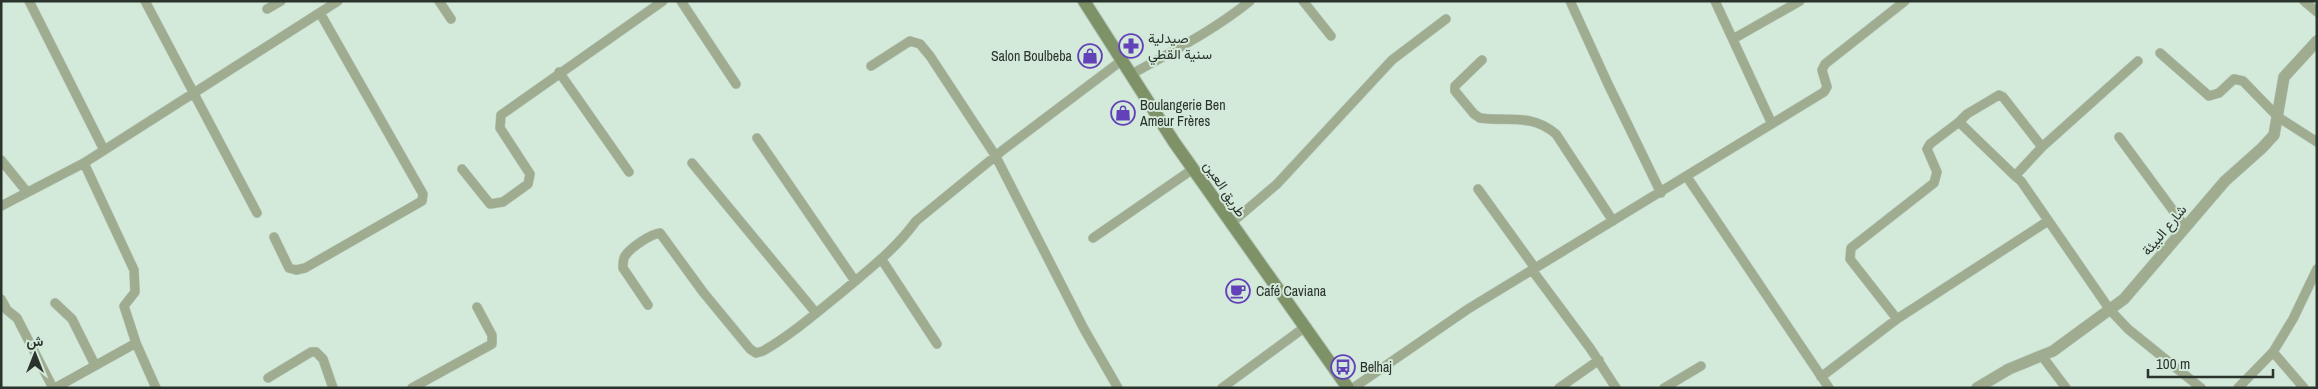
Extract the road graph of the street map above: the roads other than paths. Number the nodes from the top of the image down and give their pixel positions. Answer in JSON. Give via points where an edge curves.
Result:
{"nodes":[{"id":1,"x":30,"y":1,"type":"edge"},
{"id":2,"x":146,"y":1,"type":"edge"},
{"id":3,"x":281,"y":1,"type":"edge"},
{"id":4,"x":338,"y":1,"type":"edge"},
{"id":5,"x":439,"y":1,"type":"edge"},
{"id":6,"x":663,"y":1,"type":"edge"},
{"id":7,"x":681,"y":1,"type":"edge"},
{"id":8,"x":1084,"y":1,"type":"edge"},
{"id":9,"x":1250,"y":1,"type":"edge"},
{"id":10,"x":1303,"y":1,"type":"edge"},
{"id":11,"x":1570,"y":1,"type":"edge"},
{"id":12,"x":1715,"y":1,"type":"edge"},
{"id":13,"x":1800,"y":1,"type":"edge"},
{"id":14,"x":1905,"y":1,"type":"edge"},
{"id":15,"x":2304,"y":1,"type":"edge"},
{"id":16,"x":267,"y":9,"type":"dead end"},
{"id":17,"x":2317,"y":12,"type":"edge"},
{"id":18,"x":320,"y":13,"type":"junction"},
{"id":19,"x":1446,"y":18,"type":"dead end"},
{"id":20,"x":451,"y":19,"type":"dead end"},
{"id":21,"x":1331,"y":36,"type":"dead end"},
{"id":22,"x":1732,"y":39,"type":"junction"},
{"id":23,"x":2317,"y":41,"type":"edge"},
{"id":24,"x":2160,"y":53,"type":"dead end"},
{"id":25,"x":1482,"y":60,"type":"dead end"},
{"id":26,"x":1121,"y":61,"type":"junction"},
{"id":27,"x":2138,"y":61,"type":"dead end"},
{"id":28,"x":871,"y":66,"type":"dead end"},
{"id":29,"x":559,"y":72,"type":"junction"},
{"id":30,"x":1130,"y":75,"type":"junction"},
{"id":31,"x":736,"y":84,"type":"dead end"},
{"id":32,"x":195,"y":93,"type":"junction"},
{"id":33,"x":2278,"y":117,"type":"junction"},
{"id":34,"x":1959,"y":122,"type":"junction"},
{"id":35,"x":1772,"y":124,"type":"junction"},
{"id":36,"x":2118,"y":137,"type":"dead end"},
{"id":37,"x":757,"y":138,"type":"dead end"},
{"id":38,"x":2317,"y":142,"type":"edge"},
{"id":39,"x":2042,"y":146,"type":"junction"},
{"id":40,"x":104,"y":150,"type":"junction"},
{"id":41,"x":995,"y":155,"type":"junction"},
{"id":42,"x":1,"y":160,"type":"edge"},
{"id":43,"x":84,"y":163,"type":"junction"},
{"id":44,"x":692,"y":163,"type":"dead end"},
{"id":45,"x":1193,"y":169,"type":"junction"},
{"id":46,"x":462,"y":170,"type":"dead end"},
{"id":47,"x":629,"y":172,"type":"dead end"},
{"id":48,"x":2015,"y":176,"type":"junction"},
{"id":49,"x":1687,"y":177,"type":"junction"},
{"id":50,"x":1478,"y":189,"type":"dead end"},
{"id":51,"x":27,"y":192,"type":"junction"},
{"id":52,"x":1661,"y":192,"type":"junction"},
{"id":53,"x":1,"y":206,"type":"edge"},
{"id":54,"x":257,"y":213,"type":"dead end"},
{"id":55,"x":1613,"y":221,"type":"junction"},
{"id":56,"x":2048,"y":221,"type":"junction"},
{"id":57,"x":1230,"y":224,"type":"junction"},
{"id":58,"x":2186,"y":228,"type":"junction"},
{"id":59,"x":274,"y":237,"type":"dead end"},
{"id":60,"x":1093,"y":238,"type":"dead end"},
{"id":61,"x":882,"y":260,"type":"junction"},
{"id":62,"x":1533,"y":269,"type":"junction"},
{"id":63,"x":2317,"y":269,"type":"edge"},
{"id":64,"x":855,"y":281,"type":"junction"},
{"id":65,"x":1,"y":299,"type":"edge"},
{"id":66,"x":55,"y":303,"type":"dead end"},
{"id":67,"x":648,"y":305,"type":"dead end"},
{"id":68,"x":478,"y":306,"type":"dead end"},
{"id":69,"x":2110,"y":310,"type":"junction"},
{"id":70,"x":816,"y":313,"type":"junction"},
{"id":71,"x":1896,"y":319,"type":"junction"},
{"id":72,"x":1305,"y":327,"type":"junction"},
{"id":73,"x":136,"y":343,"type":"junction"},
{"id":74,"x":937,"y":344,"type":"dead end"},
{"id":75,"x":2273,"y":352,"type":"junction"},
{"id":76,"x":2042,"y":356,"type":"junction"},
{"id":77,"x":1598,"y":360,"type":"junction"},
{"id":78,"x":95,"y":365,"type":"junction"},
{"id":79,"x":1701,"y":366,"type":"dead end"},
{"id":80,"x":1821,"y":377,"type":"junction"},
{"id":81,"x":268,"y":378,"type":"dead end"},
{"id":82,"x":54,"y":388,"type":"edge"},
{"id":83,"x":156,"y":388,"type":"edge"},
{"id":84,"x":334,"y":388,"type":"edge"},
{"id":85,"x":412,"y":388,"type":"edge"},
{"id":86,"x":1118,"y":388,"type":"edge"},
{"id":87,"x":1222,"y":388,"type":"edge"},
{"id":88,"x":1348,"y":388,"type":"edge"},
{"id":89,"x":1353,"y":388,"type":"edge"},
{"id":90,"x":1558,"y":388,"type":"edge"},
{"id":91,"x":1616,"y":388,"type":"edge"},
{"id":92,"x":1664,"y":388,"type":"edge"},
{"id":93,"x":1828,"y":388,"type":"edge"},
{"id":94,"x":1976,"y":388,"type":"edge"},
{"id":95,"x":2066,"y":388,"type":"edge"},
{"id":96,"x":2201,"y":388,"type":"edge"},
{"id":97,"x":2238,"y":388,"type":"edge"},
{"id":98,"x":2304,"y":388,"type":"edge"}],
"edges":[{"from":1,"to":40,"type":"street"},
{"from":2,"to":32,"type":"street"},
{"from":3,"to":16,"type":"street"},
{"from":4,"to":18,"type":"street"},
{"from":5,"to":20,"type":"street"},
{"from":6,"to":29,"type":"street"},
{"from":7,"to":31,"type":"street"},
{"from":8,"to":26,"type":"main road","name":"طريق العين"},
{"from":9,"to":30,"type":"street","via":[[1184,46]]},
{"from":10,"to":21,"type":"street"},
{"from":11,"to":52,"type":"street"},
{"from":12,"to":22,"type":"street"},
{"from":13,"to":22,"type":"street"},
{"from":14,"to":35,"type":"street","via":[[1825,64],[1822,70],[1827,87],[1824,92]]},
{"from":15,"to":17,"type":"street"},
{"from":18,"to":32,"type":"street"},
{"from":18,"to":59,"type":"street","via":[[423,197],[421,202],[305,268],[289,268]]},
{"from":19,"to":57,"type":"street","via":[[1392,60],[1277,184]]},
{"from":22,"to":35,"type":"street"},
{"from":23,"to":33,"type":"street","name":"شارع البيئة","via":[[2284,77]]},
{"from":24,"to":33,"type":"street","via":[[2209,96],[2214,96],[2238,78]]},
{"from":25,"to":55,"type":"street","via":[[1454,88],[1467,106],[1480,118],[1536,122],[1549,128]]},
{"from":26,"to":30,"type":"main road","name":"طريق العين"},
{"from":26,"to":41,"type":"street"},
{"from":27,"to":39,"type":"street"},
{"from":28,"to":41,"type":"street","via":[[910,41],[920,44]]},
{"from":29,"to":46,"type":"street","via":[[501,115],[500,128],[530,174],[528,184],[494,205]]},
{"from":29,"to":47,"type":"street"},
{"from":30,"to":45,"type":"main road","name":"طريق العين"},
{"from":32,"to":40,"type":"street"},
{"from":32,"to":54,"type":"street"},
{"from":33,"to":38,"type":"street"},
{"from":33,"to":58,"type":"street","name":"شارع البيئة","via":[[2274,135],[2225,181]]},
{"from":34,"to":39,"type":"street","via":[[1999,95]]},
{"from":34,"to":48,"type":"street"},
{"from":34,"to":71,"type":"street","via":[[1927,149],[1937,172],[1934,183],[1851,248],[1849,254]]},
{"from":35,"to":49,"type":"street"},
{"from":36,"to":58,"type":"street"},
{"from":37,"to":64,"type":"street"},
{"from":39,"to":48,"type":"street"},
{"from":40,"to":43,"type":"street"},
{"from":41,"to":61,"type":"street","via":[[916,221]]},
{"from":41,"to":86,"type":"street","via":[[1084,329]]},
{"from":42,"to":51,"type":"street"},
{"from":43,"to":51,"type":"street"},
{"from":43,"to":73,"type":"street","via":[[134,270],[136,292],[124,306]]},
{"from":44,"to":70,"type":"street"},
{"from":45,"to":57,"type":"main road","name":"طريق العين"},
{"from":45,"to":60,"type":"street"},
{"from":48,"to":56,"type":"street"},
{"from":49,"to":52,"type":"street"},
{"from":49,"to":80,"type":"street"},
{"from":50,"to":62,"type":"street"},
{"from":51,"to":53,"type":"street"},
{"from":52,"to":55,"type":"street"},
{"from":55,"to":62,"type":"street"},
{"from":56,"to":69,"type":"street"},
{"from":56,"to":71,"type":"street"},
{"from":57,"to":72,"type":"main road","name":"طريق العين"},
{"from":58,"to":69,"type":"street","name":"شارع البيئة","via":[[2129,294]]},
{"from":61,"to":64,"type":"street"},
{"from":61,"to":74,"type":"street"},
{"from":62,"to":77,"type":"street"},
{"from":62,"to":89,"type":"street"},
{"from":63,"to":75,"type":"street"},
{"from":64,"to":70,"type":"street"},
{"from":65,"to":82,"type":"street","via":[[17,318]]},
{"from":66,"to":78,"type":"street","via":[[72,319]]},
{"from":67,"to":70,"type":"street","via":[[623,268],[623,261],[626,255],[658,233],[663,234],[703,292],[754,352],[767,349]]},
{"from":68,"to":85,"type":"street","via":[[492,335],[492,344]]},
{"from":69,"to":76,"type":"street","name":"شارع البيئة"},
{"from":69,"to":96,"type":"street","via":[[2128,329]]},
{"from":71,"to":80,"type":"street"},
{"from":72,"to":87,"type":"street"},
{"from":72,"to":88,"type":"main road","name":"طريق العين"},
{"from":73,"to":78,"type":"street"},
{"from":73,"to":83,"type":"street"},
{"from":75,"to":97,"type":"street"},
{"from":75,"to":98,"type":"street"},
{"from":76,"to":94,"type":"street","name":"شارع البيئة","via":[[2009,369]]},
{"from":76,"to":95,"type":"street"},
{"from":77,"to":90,"type":"street"},
{"from":77,"to":91,"type":"street"},
{"from":78,"to":82,"type":"street"},
{"from":79,"to":92,"type":"street"},
{"from":80,"to":93,"type":"street"},
{"from":81,"to":84,"type":"street","via":[[316,352],[323,358]]}]}
